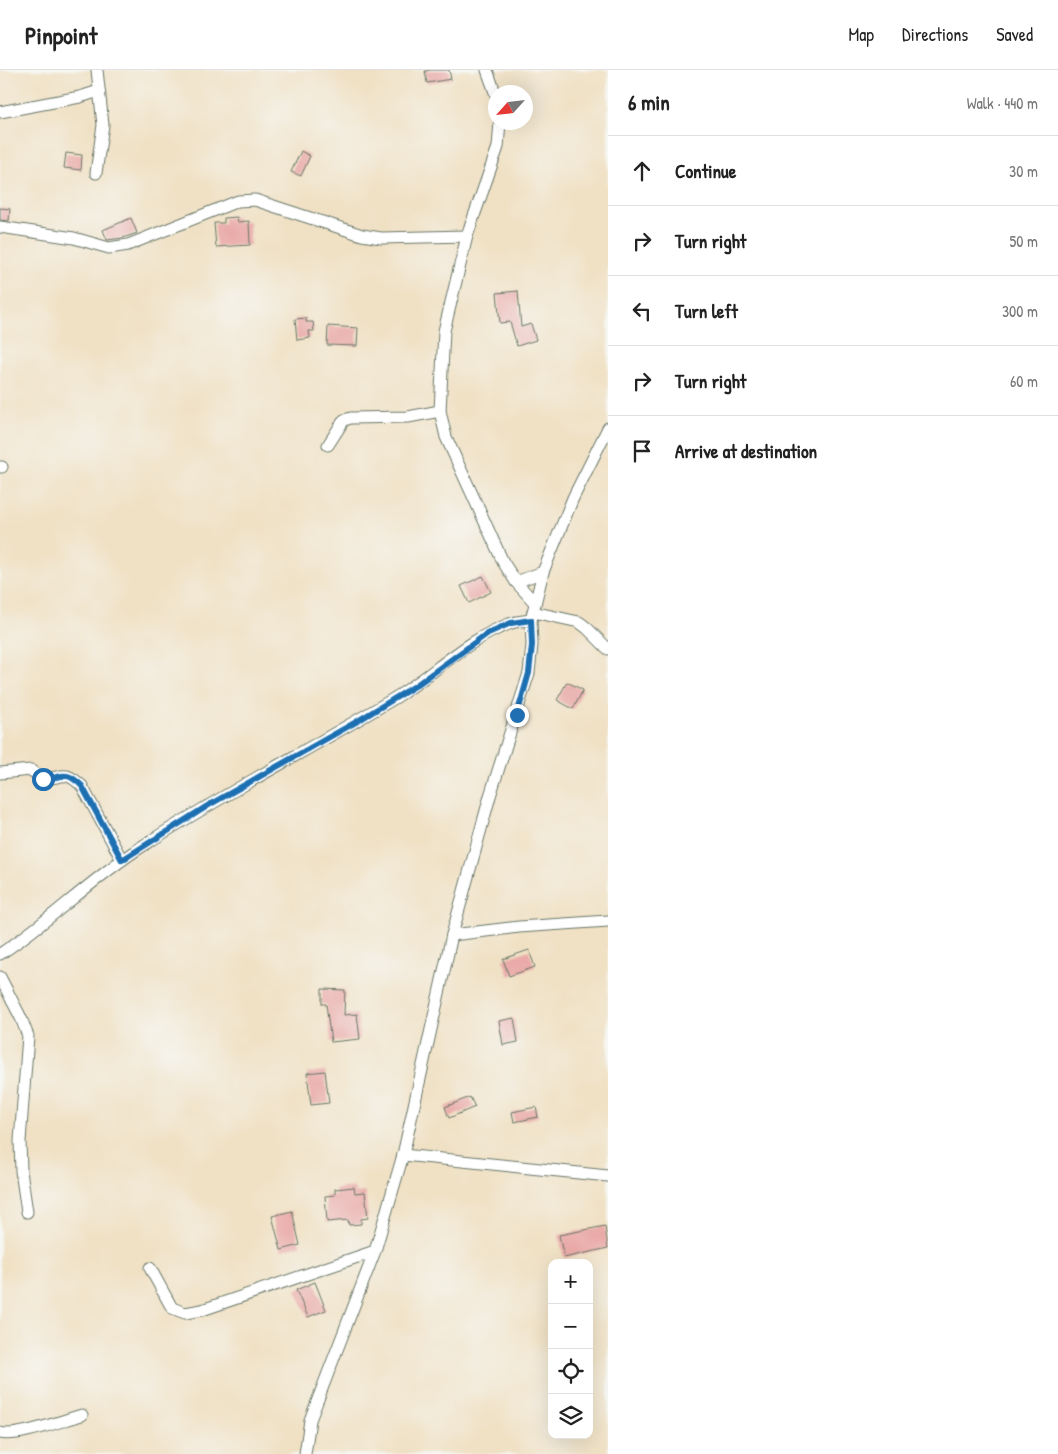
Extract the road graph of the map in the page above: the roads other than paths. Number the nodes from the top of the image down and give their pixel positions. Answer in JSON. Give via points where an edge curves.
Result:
{"nodes":[{"id":1,"x":97,"y":70,"type":"edge"},
{"id":2,"x":487,"y":70,"type":"edge"},
{"id":3,"x":493,"y":85,"type":"edge"},
{"id":4,"x":99,"y":90,"type":"junction"},
{"id":5,"x":0,"y":112,"type":"edge"},
{"id":6,"x":499,"y":130,"type":"edge"},
{"id":7,"x":96,"y":173,"type":"dead end"},
{"id":8,"x":0,"y":227,"type":"edge"},
{"id":9,"x":467,"y":236,"type":"junction"},
{"id":10,"x":440,"y":411,"type":"junction"},
{"id":11,"x":608,"y":428,"type":"edge"},
{"id":12,"x":328,"y":445,"type":"dead end"},
{"id":13,"x":603,"y":451,"type":"edge"},
{"id":14,"x":543,"y":572,"type":"junction"},
{"id":15,"x":516,"y":582,"type":"junction"},
{"id":16,"x":533,"y":611,"type":"junction"},
{"id":17,"x":608,"y":650,"type":"edge"},
{"id":18,"x":0,"y":774,"type":"edge"},
{"id":19,"x":122,"y":860,"type":"junction"},
{"id":20,"x":608,"y":921,"type":"edge"},
{"id":21,"x":452,"y":935,"type":"junction"},
{"id":22,"x":0,"y":954,"type":"edge"},
{"id":23,"x":0,"y":977,"type":"edge"},
{"id":24,"x":403,"y":1155,"type":"junction"},
{"id":25,"x":608,"y":1177,"type":"edge"},
{"id":26,"x":27,"y":1212,"type":"dead end"},
{"id":27,"x":375,"y":1251,"type":"junction"},
{"id":28,"x":150,"y":1268,"type":"dead end"},
{"id":29,"x":82,"y":1415,"type":"dead end"},
{"id":30,"x":0,"y":1433,"type":"edge"},
{"id":31,"x":305,"y":1454,"type":"edge"}],
"edges":[{"from":1,"to":4,"type":"street"},
{"from":2,"to":3,"type":"street"},
{"from":4,"to":5,"type":"street","via":[[80,97]]},
{"from":4,"to":7,"type":"street","via":[[103,125]]},
{"from":6,"to":9,"type":"street","via":[[498,147]]},
{"from":8,"to":9,"type":"street","via":[[74,238],[109,248],[128,245],[238,201],[255,200],[362,235],[382,238]]},
{"from":9,"to":10,"type":"street","via":[[444,331]]},
{"from":10,"to":12,"type":"street","via":[[408,417],[344,420]]},
{"from":10,"to":15,"type":"street","via":[[446,437],[503,562]]},
{"from":11,"to":13,"type":"street"},
{"from":13,"to":14,"type":"street","via":[[573,498]]},
{"from":14,"to":15,"type":"street"},
{"from":14,"to":16,"type":"street"},
{"from":15,"to":16,"type":"street"},
{"from":16,"to":17,"type":"street","via":[[579,622]]},
{"from":16,"to":19,"type":"street","via":[[488,633],[415,686],[209,805]]},
{"from":16,"to":21,"type":"street","via":[[529,673],[490,796]]},
{"from":18,"to":19,"type":"street","via":[[31,770],[43,779],[63,775],[73,777],[82,786]]},
{"from":19,"to":22,"type":"street"},
{"from":20,"to":21,"type":"street"},
{"from":21,"to":24,"type":"street"},
{"from":23,"to":26,"type":"street","via":[[28,1036],[20,1142]]},
{"from":24,"to":25,"type":"street"},
{"from":24,"to":27,"type":"street"},
{"from":27,"to":28,"type":"street","via":[[184,1314],[172,1308]]},
{"from":27,"to":31,"type":"street","via":[[310,1420]]},
{"from":29,"to":30,"type":"street","via":[[27,1432]]}]}
